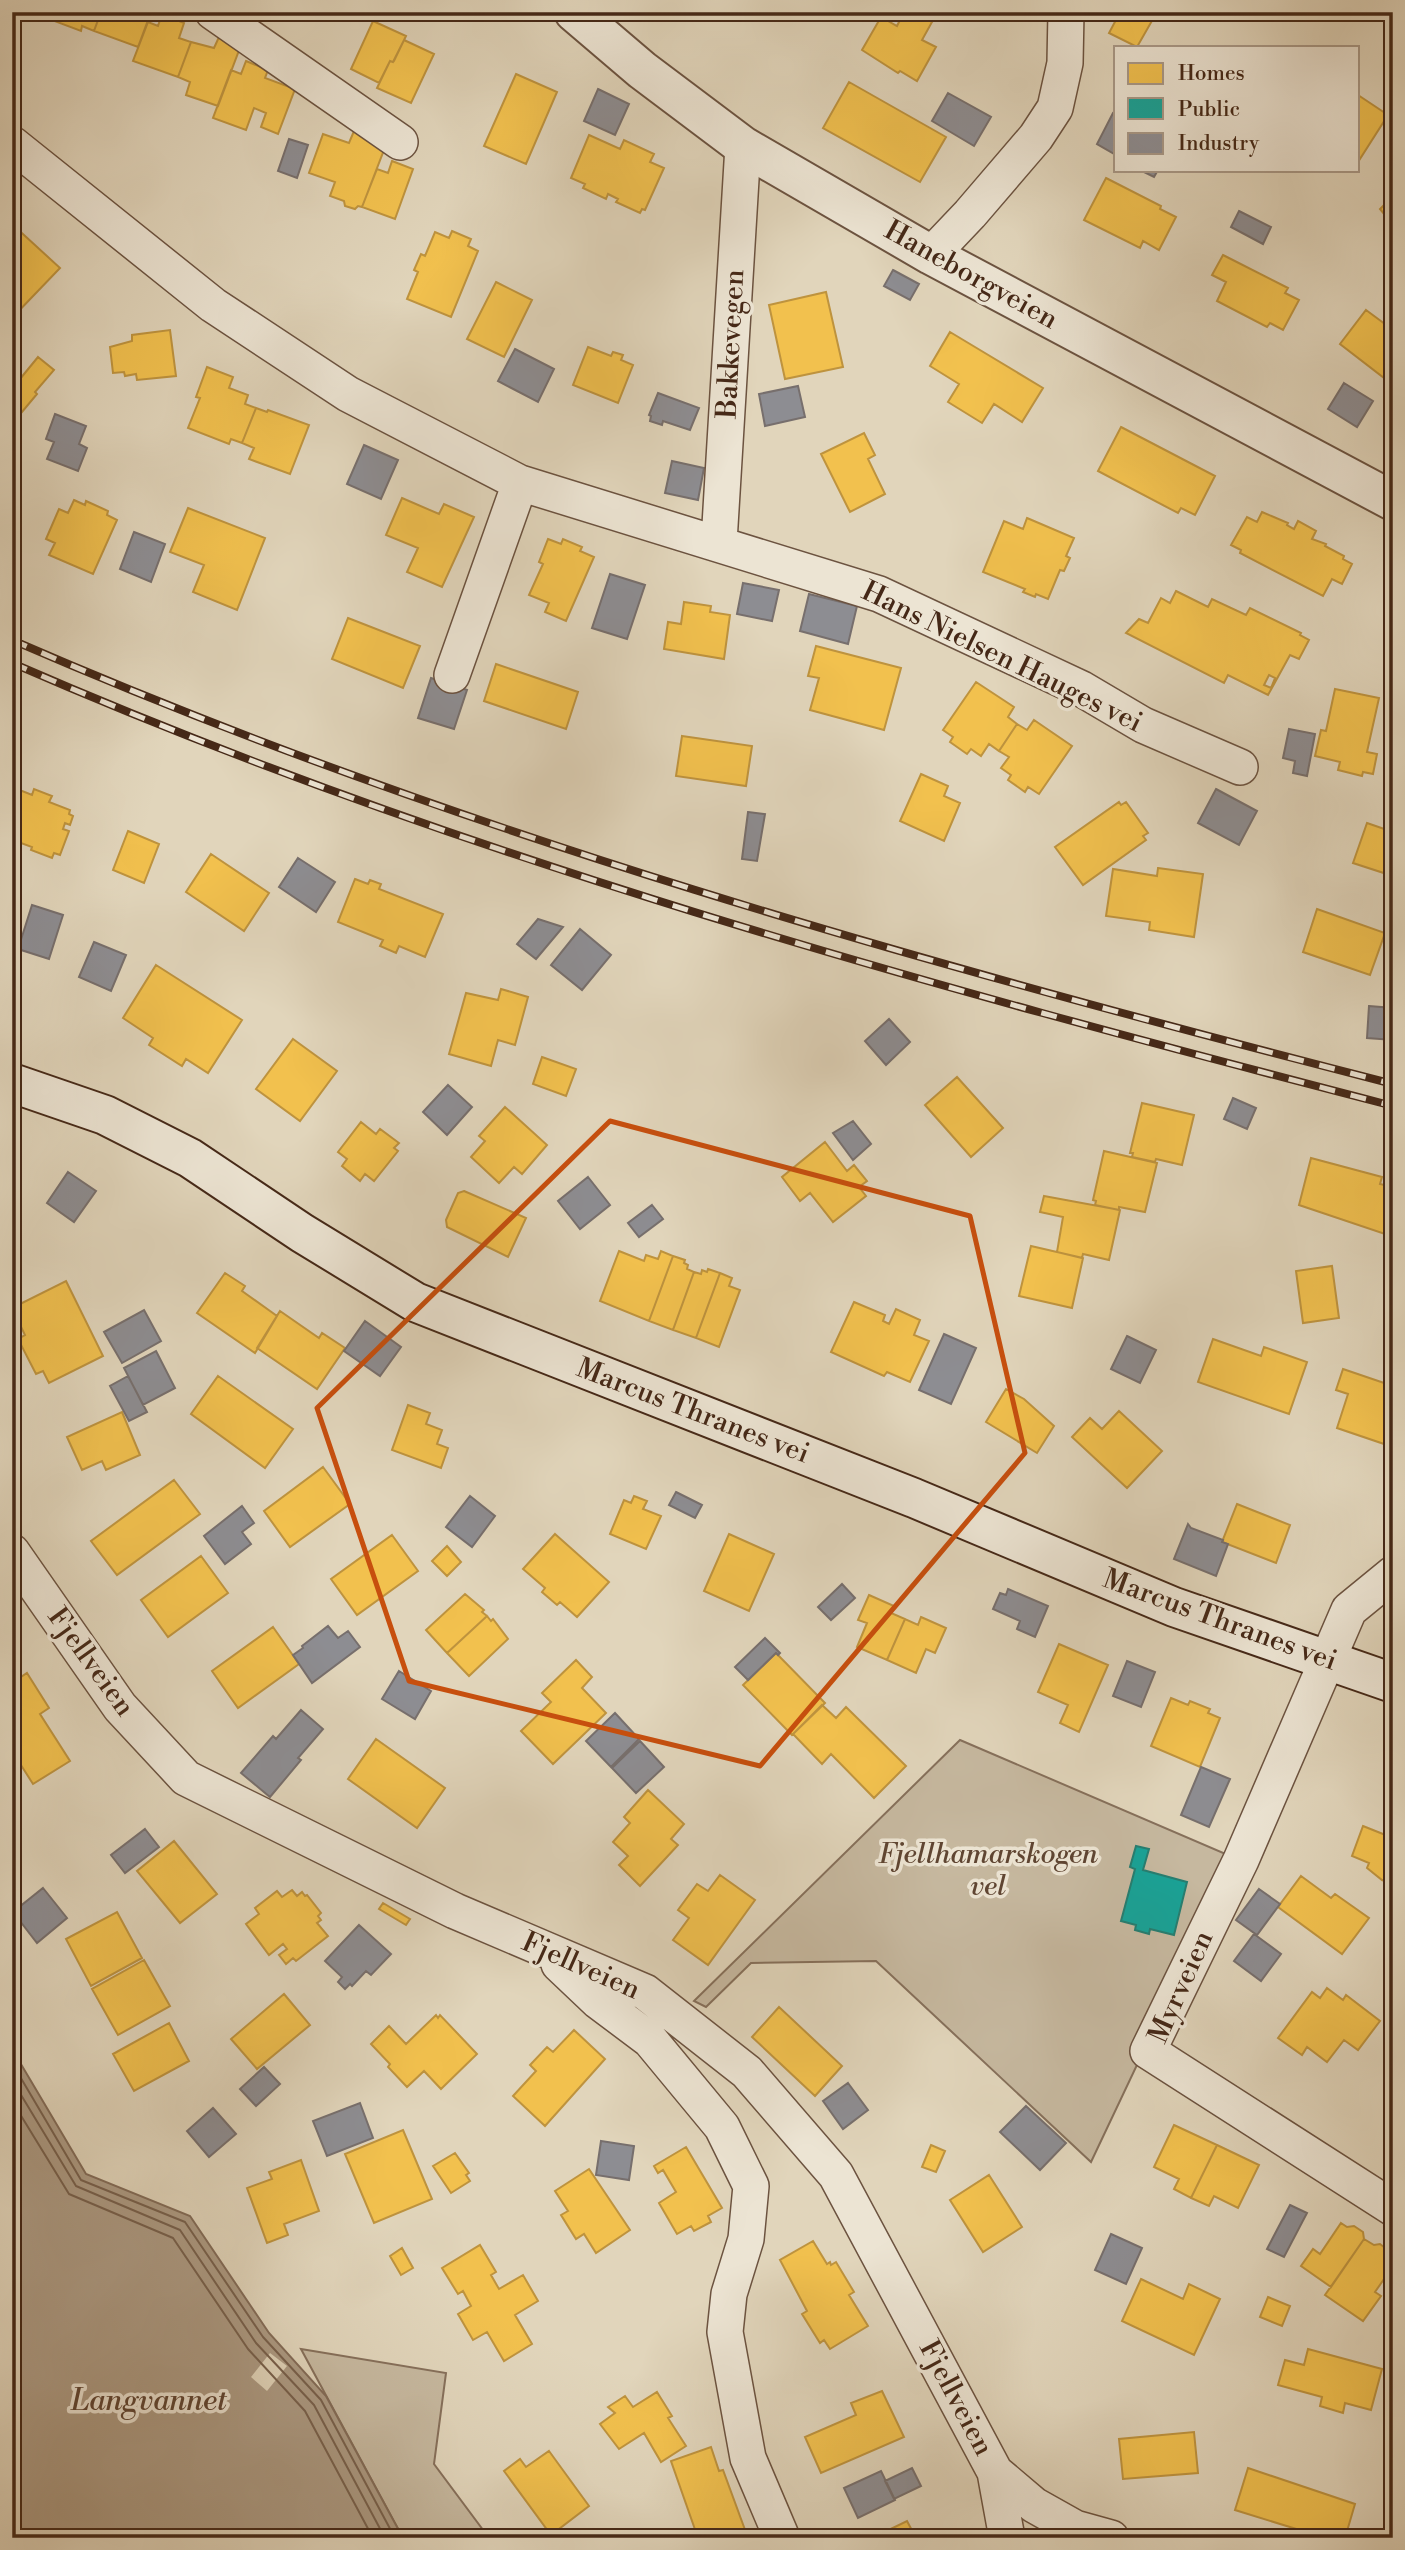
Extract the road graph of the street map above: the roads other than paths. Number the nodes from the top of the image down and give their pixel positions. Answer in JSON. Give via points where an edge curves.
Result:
{"nodes":[{"id":1,"x":213,"y":12,"type":"edge"},
{"id":2,"x":573,"y":12,"type":"edge"},
{"id":3,"x":1066,"y":12,"type":"edge"},
{"id":4,"x":400,"y":142,"type":"dead end"},
{"id":5,"x":12,"y":144,"type":"edge"},
{"id":6,"x":743,"y":146,"type":"junction"},
{"id":7,"x":931,"y":255,"type":"junction"},
{"id":8,"x":520,"y":483,"type":"junction"},
{"id":9,"x":1393,"y":501,"type":"edge"},
{"id":10,"x":719,"y":542,"type":"junction"},
{"id":11,"x":452,"y":675,"type":"dead end"},
{"id":12,"x":1240,"y":767,"type":"dead end"},
{"id":13,"x":15,"y":1085,"type":"edge"},
{"id":14,"x":12,"y":1552,"type":"edge"},
{"id":15,"x":1393,"y":1574,"type":"edge"},
{"id":16,"x":1329,"y":1661,"type":"junction"},
{"id":17,"x":1393,"y":1683,"type":"edge"},
{"id":18,"x":544,"y":1950,"type":"junction"},
{"id":19,"x":1393,"y":2208,"type":"edge"},
{"id":20,"x":995,"y":2472,"type":"junction"},
{"id":21,"x":782,"y":2538,"type":"edge"},
{"id":22,"x":1007,"y":2538,"type":"edge"},
{"id":23,"x":1111,"y":2538,"type":"edge"}],
"edges":[{"from":1,"to":4,"type":"street"},
{"from":2,"to":6,"type":"main road","name":"Haneborgveien"},
{"from":3,"to":7,"type":"street","via":[[1065,63],[1055,108],[1036,137]]},
{"from":5,"to":8,"type":"street","name":"Hans Nielsen Hauges vei","via":[[213,305],[348,394]]},
{"from":6,"to":7,"type":"main road","name":"Haneborgveien"},
{"from":6,"to":10,"type":"street","name":"Bakkevegen"},
{"from":7,"to":9,"type":"main road","name":"Haneborgveien"},
{"from":8,"to":10,"type":"street","name":"Hans Nielsen Hauges vei"},
{"from":8,"to":11,"type":"street"},
{"from":10,"to":12,"type":"street","name":"Hans Nielsen Hauges vei","via":[[879,594],[1082,690],[1143,725]]},
{"from":13,"to":16,"type":"main road","name":"Marcus Thranes vei","via":[[104,1115],[190,1158],[415,1302],[914,1497],[1174,1606]]},
{"from":14,"to":18,"type":"street","name":"Fjellveien","via":[[120,1707],[186,1778]]},
{"from":15,"to":16,"type":"street","via":[[1349,1610]]},
{"from":16,"to":17,"type":"main road","name":"Marcus Thranes vei"},
{"from":16,"to":19,"type":"street","name":"Myrveien","via":[[1241,1860],[1148,2051]]},
{"from":18,"to":20,"type":"street","name":"Fjellveien","via":[[645,1992],[747,2072],[836,2175]]},
{"from":18,"to":21,"type":"street","via":[[598,2001],[650,2040],[722,2127],[751,2186],[746,2239],[729,2294],[725,2332],[748,2458]]},
{"from":20,"to":22,"type":"street"},
{"from":20,"to":23,"type":"street","name":"Fjellveien","via":[[1034,2505],[1075,2528]]}]}
